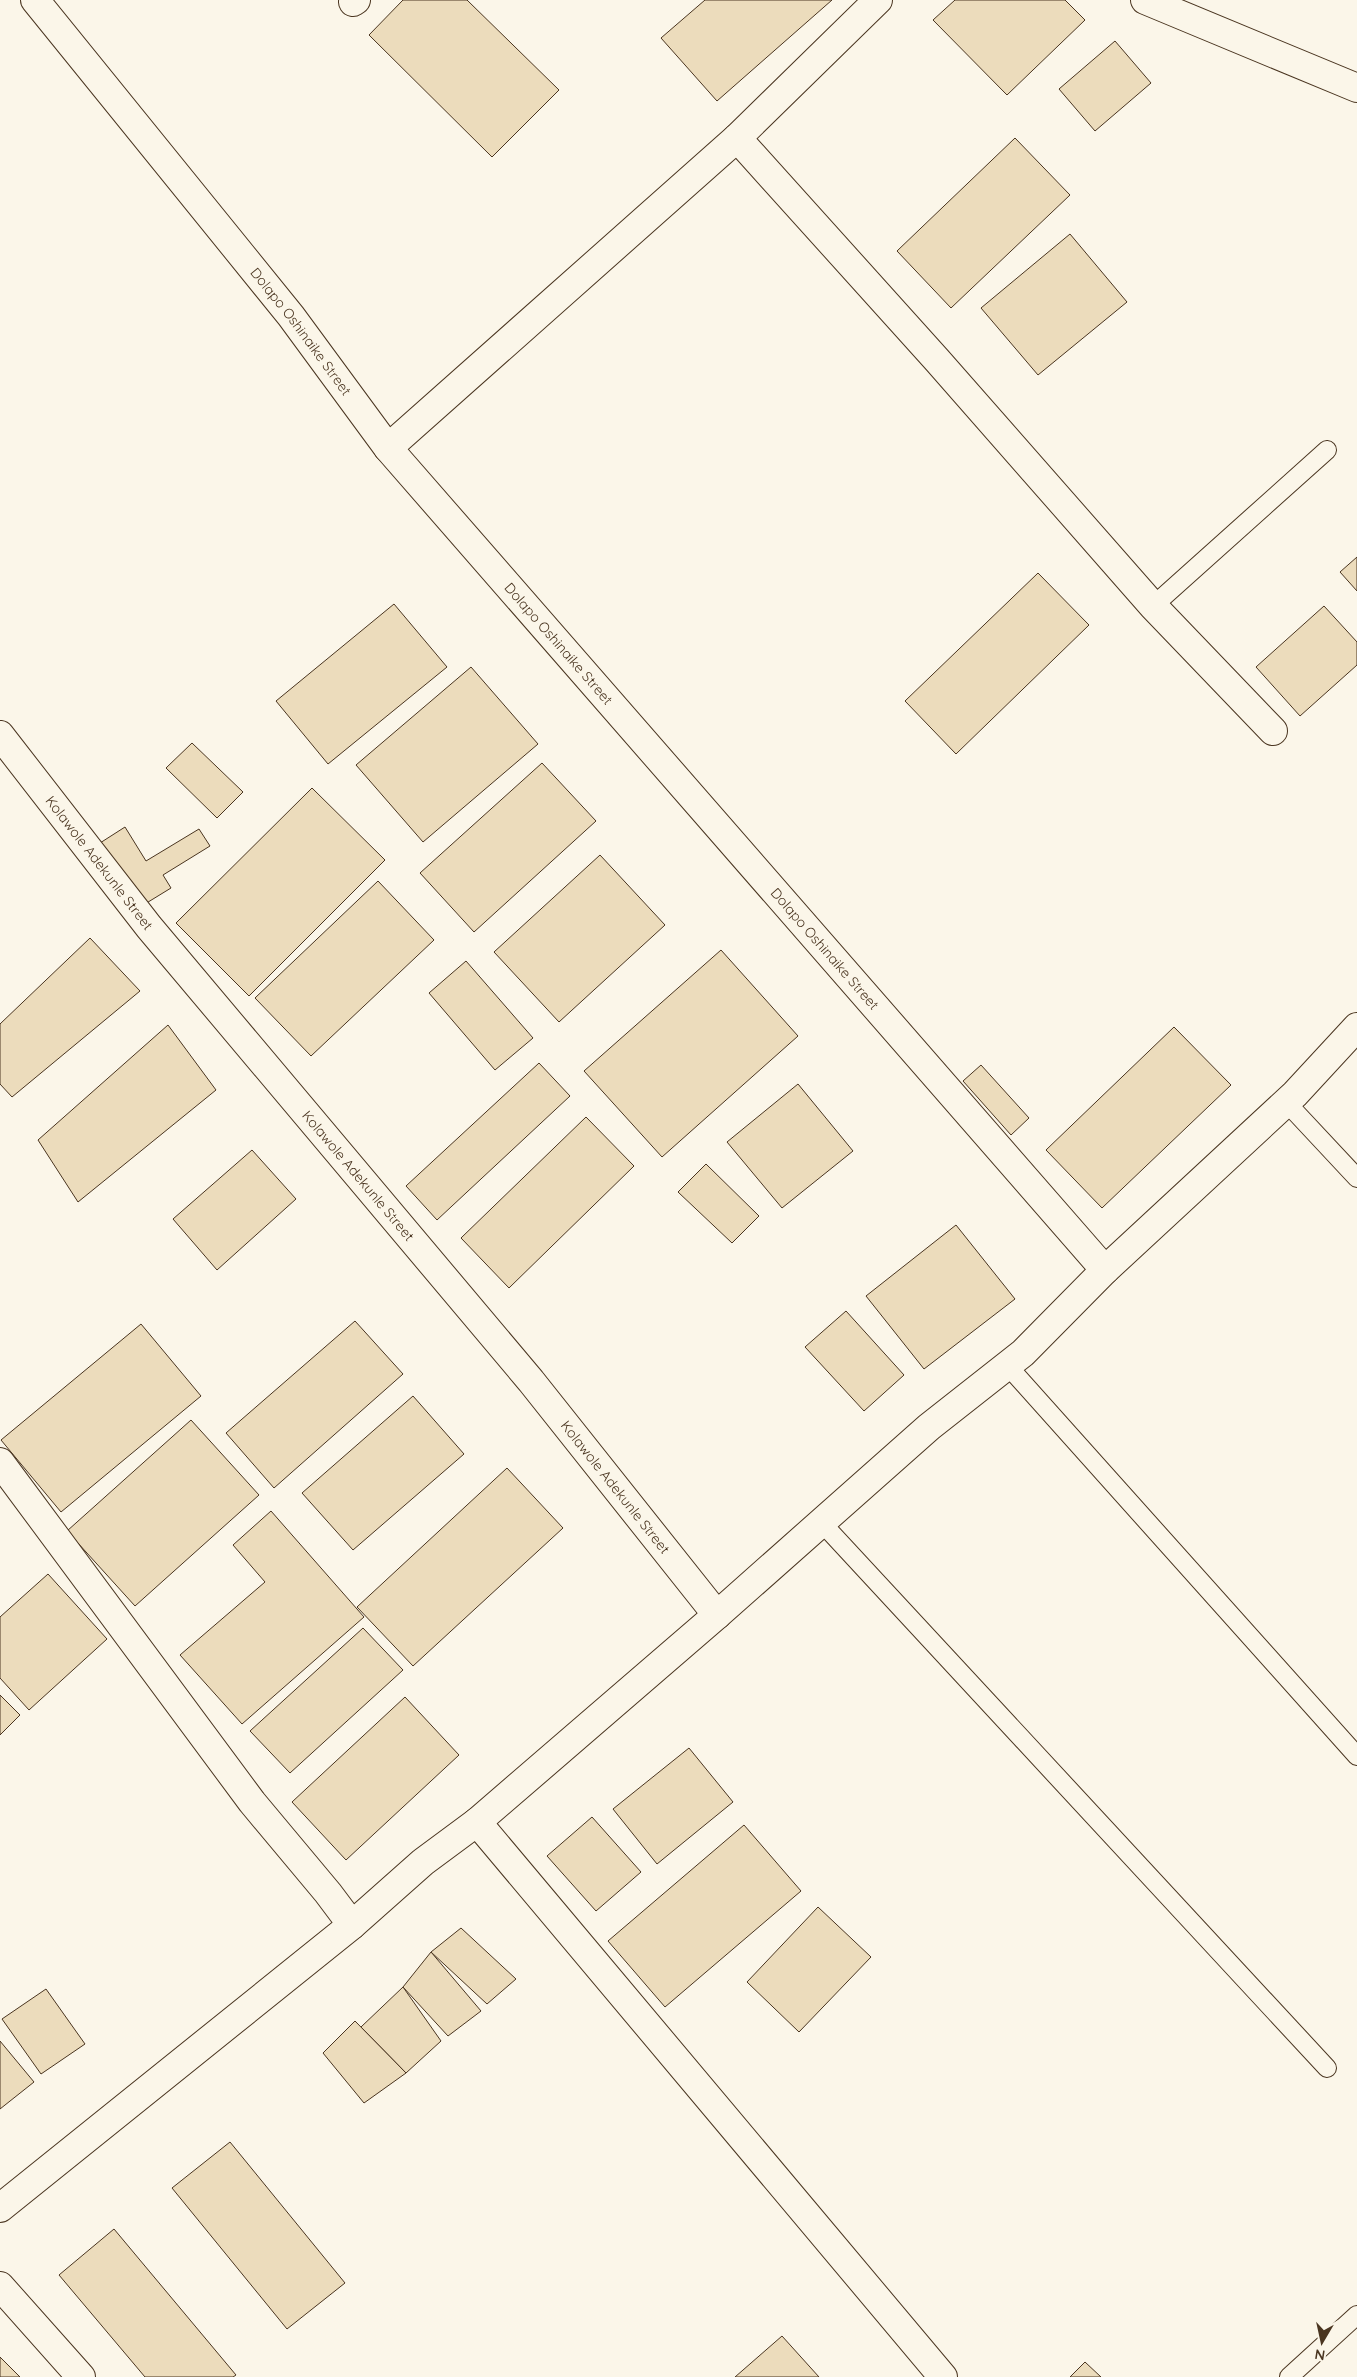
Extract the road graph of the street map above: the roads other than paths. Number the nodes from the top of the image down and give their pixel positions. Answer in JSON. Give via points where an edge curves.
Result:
{"nodes":[{"id":1,"x":35,"y":0,"type":"edge"},
{"id":2,"x":878,"y":0,"type":"edge"},
{"id":3,"x":1145,"y":0,"type":"edge"},
{"id":4,"x":1357,"y":88,"type":"edge"},
{"id":5,"x":737,"y":138,"type":"junction"},
{"id":6,"x":388,"y":448,"type":"junction"},
{"id":7,"x":1327,"y":450,"type":"dead end"},
{"id":8,"x":1153,"y":606,"type":"junction"},
{"id":9,"x":1273,"y":731,"type":"dead end"},
{"id":10,"x":0,"y":735,"type":"edge"},
{"id":11,"x":1357,"y":1027,"type":"edge"},
{"id":12,"x":1286,"y":1102,"type":"junction"},
{"id":13,"x":1357,"y":1178,"type":"edge"},
{"id":14,"x":1105,"y":1270,"type":"junction"},
{"id":15,"x":1007,"y":1365,"type":"junction"},
{"id":16,"x":0,"y":1462,"type":"edge"},
{"id":17,"x":822,"y":1523,"type":"junction"},
{"id":18,"x":717,"y":1615,"type":"junction"},
{"id":19,"x":1357,"y":1756,"type":"edge"},
{"id":20,"x":477,"y":1822,"type":"junction"},
{"id":21,"x":352,"y":1925,"type":"junction"},
{"id":22,"x":1327,"y":2068,"type":"dead end"},
{"id":23,"x":0,"y":2208,"type":"edge"},
{"id":24,"x":0,"y":2286,"type":"edge"},
{"id":25,"x":1357,"y":2315,"type":"edge"},
{"id":26,"x":81,"y":2377,"type":"edge"},
{"id":27,"x":943,"y":2377,"type":"edge"},
{"id":28,"x":1289,"y":2377,"type":"edge"}],
"edges":[{"from":1,"to":6,"type":"street","name":"Dolapo Oshinaike Street","via":[[291,316]]},
{"from":2,"to":5,"type":"street"},
{"from":3,"to":4,"type":"street"},
{"from":5,"to":6,"type":"street"},
{"from":5,"to":8,"type":"street","via":[[938,360]]},
{"from":6,"to":14,"type":"street","name":"Dolapo Oshinaike Street"},
{"from":7,"to":8,"type":"lane"},
{"from":8,"to":9,"type":"street"},
{"from":10,"to":18,"type":"street","name":"Kolawole Adekunle Street","via":[[149,927],[530,1381]]},
{"from":11,"to":12,"type":"street"},
{"from":12,"to":13,"type":"lane"},
{"from":12,"to":14,"type":"street"},
{"from":14,"to":15,"type":"street","via":[[1035,1342]]},
{"from":15,"to":17,"type":"street","via":[[929,1427]]},
{"from":15,"to":19,"type":"lane"},
{"from":16,"to":21,"type":"street","via":[[252,1802]]},
{"from":17,"to":18,"type":"street"},
{"from":17,"to":22,"type":"lane"},
{"from":18,"to":20,"type":"street"},
{"from":20,"to":21,"type":"street","via":[[423,1862]]},
{"from":20,"to":27,"type":"street"},
{"from":21,"to":23,"type":"street"},
{"from":24,"to":26,"type":"street"},
{"from":25,"to":28,"type":"lane"}]}
